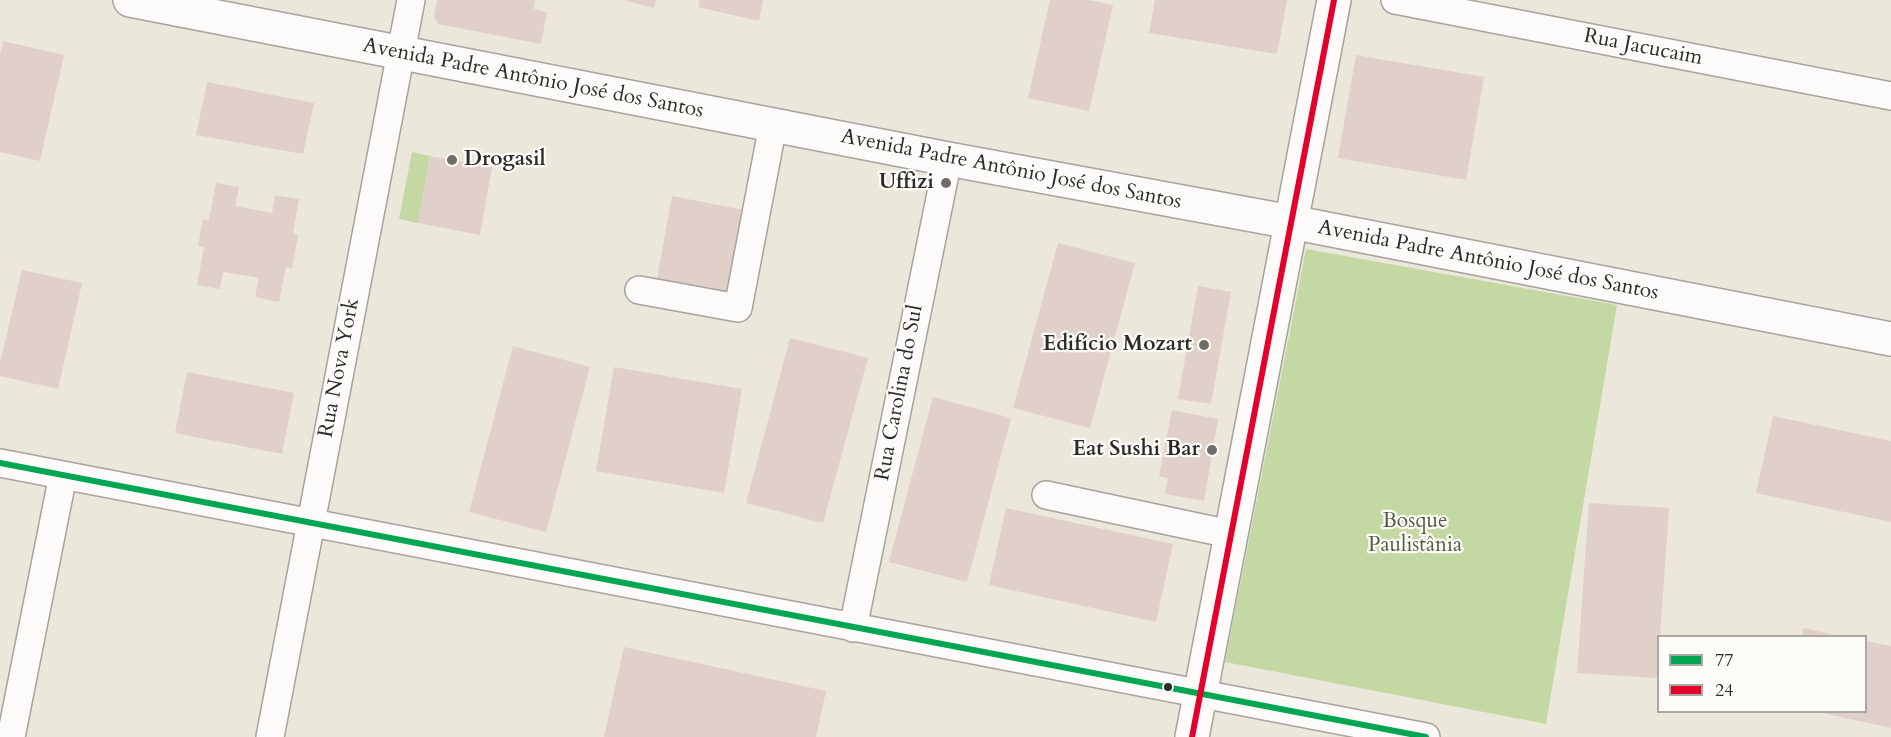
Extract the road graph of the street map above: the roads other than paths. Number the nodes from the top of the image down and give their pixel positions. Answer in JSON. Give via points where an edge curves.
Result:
{"nodes":[{"id":1,"x":130,"y":0,"type":"edge"},
{"id":2,"x":411,"y":0,"type":"edge"},
{"id":3,"x":1334,"y":0,"type":"edge"},
{"id":4,"x":1395,"y":0,"type":"edge"},
{"id":5,"x":401,"y":53,"type":"junction"},
{"id":6,"x":1891,"y":96,"type":"edge"},
{"id":7,"x":773,"y":125,"type":"junction"},
{"id":8,"x":948,"y":159,"type":"junction"},
{"id":9,"x":1290,"y":222,"type":"junction"},
{"id":10,"x":639,"y":290,"type":"dead end"},
{"id":11,"x":1891,"y":339,"type":"edge"},
{"id":12,"x":0,"y":463,"type":"edge"},
{"id":13,"x":63,"y":475,"type":"junction"},
{"id":14,"x":1046,"y":495,"type":"dead end"},
{"id":15,"x":310,"y":523,"type":"junction"},
{"id":16,"x":1230,"y":534,"type":"junction"},
{"id":17,"x":853,"y":628,"type":"junction"},
{"id":18,"x":1200,"y":695,"type":"junction"},
{"id":19,"x":11,"y":737,"type":"edge"},
{"id":20,"x":270,"y":737,"type":"edge"},
{"id":21,"x":1192,"y":737,"type":"edge"},
{"id":22,"x":1426,"y":737,"type":"edge"}],
"edges":[{"from":1,"to":5,"type":"street","name":"Avenida Padre Antônio José dos Santos"},
{"from":2,"to":5,"type":"street","name":"Rua Nova York"},
{"from":3,"to":9,"type":"street"},
{"from":4,"to":6,"type":"street","name":"Rua Jacucaim"},
{"from":5,"to":7,"type":"street","name":"Avenida Padre Antônio José dos Santos"},
{"from":5,"to":15,"type":"street","name":"Rua Nova York"},
{"from":7,"to":8,"type":"street","name":"Avenida Padre Antônio José dos Santos"},
{"from":7,"to":10,"type":"street","via":[[738,308]]},
{"from":8,"to":9,"type":"street","name":"Avenida Padre Antônio José dos Santos"},
{"from":8,"to":17,"type":"street","name":"Rua Carolina do Sul"},
{"from":9,"to":11,"type":"street","name":"Avenida Padre Antônio José dos Santos"},
{"from":9,"to":16,"type":"street"},
{"from":12,"to":13,"type":"street"},
{"from":13,"to":15,"type":"street"},
{"from":13,"to":19,"type":"street"},
{"from":14,"to":16,"type":"street"},
{"from":15,"to":17,"type":"street"},
{"from":15,"to":20,"type":"street","name":"Rua Nova York"},
{"from":16,"to":18,"type":"street"},
{"from":17,"to":18,"type":"street"},
{"from":18,"to":21,"type":"street"},
{"from":18,"to":22,"type":"street"}]}
